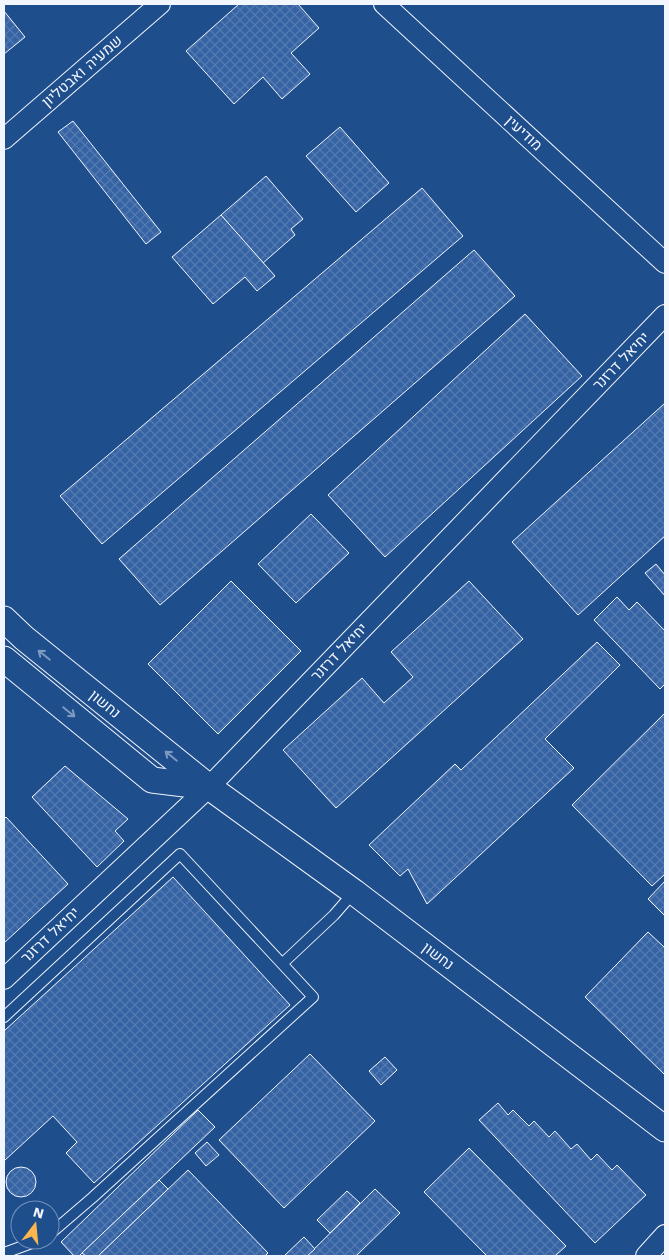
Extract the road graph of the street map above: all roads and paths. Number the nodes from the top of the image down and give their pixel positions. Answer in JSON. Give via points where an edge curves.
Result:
{"nodes":[{"id":1,"x":160,"y":4,"type":"edge"},
{"id":2,"x":384,"y":4,"type":"edge"},
{"id":3,"x":4,"y":139,"type":"edge"},
{"id":4,"x":665,"y":263,"type":"edge"},
{"id":5,"x":665,"y":315,"type":"edge"},
{"id":6,"x":4,"y":619,"type":"edge"},
{"id":7,"x":12,"y":650,"type":"edge"},
{"id":8,"x":209,"y":787,"type":"junction"},
{"id":9,"x":354,"y":892,"type":"junction"},
{"id":10,"x":283,"y":964,"type":"junction"},
{"id":11,"x":4,"y":979,"type":"edge"},
{"id":12,"x":4,"y":1017,"type":"edge"},
{"id":13,"x":665,"y":1129,"type":"edge"},
{"id":14,"x":60,"y":1225,"type":"edge"},
{"id":15,"x":665,"y":1235,"type":"edge"},
{"id":16,"x":646,"y":1256,"type":"edge"}],
"edges":[{"from":1,"to":3,"type":"street","name":"שמעיה ואבטליון"},
{"from":2,"to":4,"type":"street","name":"מודיעין"},
{"from":5,"to":8,"type":"street","name":"יחיאל דרזנר"},
{"from":7,"to":6,"type":"street","name":"נחשון","one_way":true},
{"from":7,"to":8,"type":"street","name":"נחשון","via":[[152,780]]},
{"from":8,"to":9,"type":"street","name":"נחשון"},
{"from":8,"to":11,"type":"street","name":"יחיאל דרזנר"},
{"from":9,"to":10,"type":"lane"},
{"from":9,"to":13,"type":"street","name":"נחשון"},
{"from":10,"to":12,"type":"lane","via":[[180,854]]},
{"from":10,"to":14,"type":"lane","via":[[313,997]]},
{"from":15,"to":16,"type":"street"}]}
